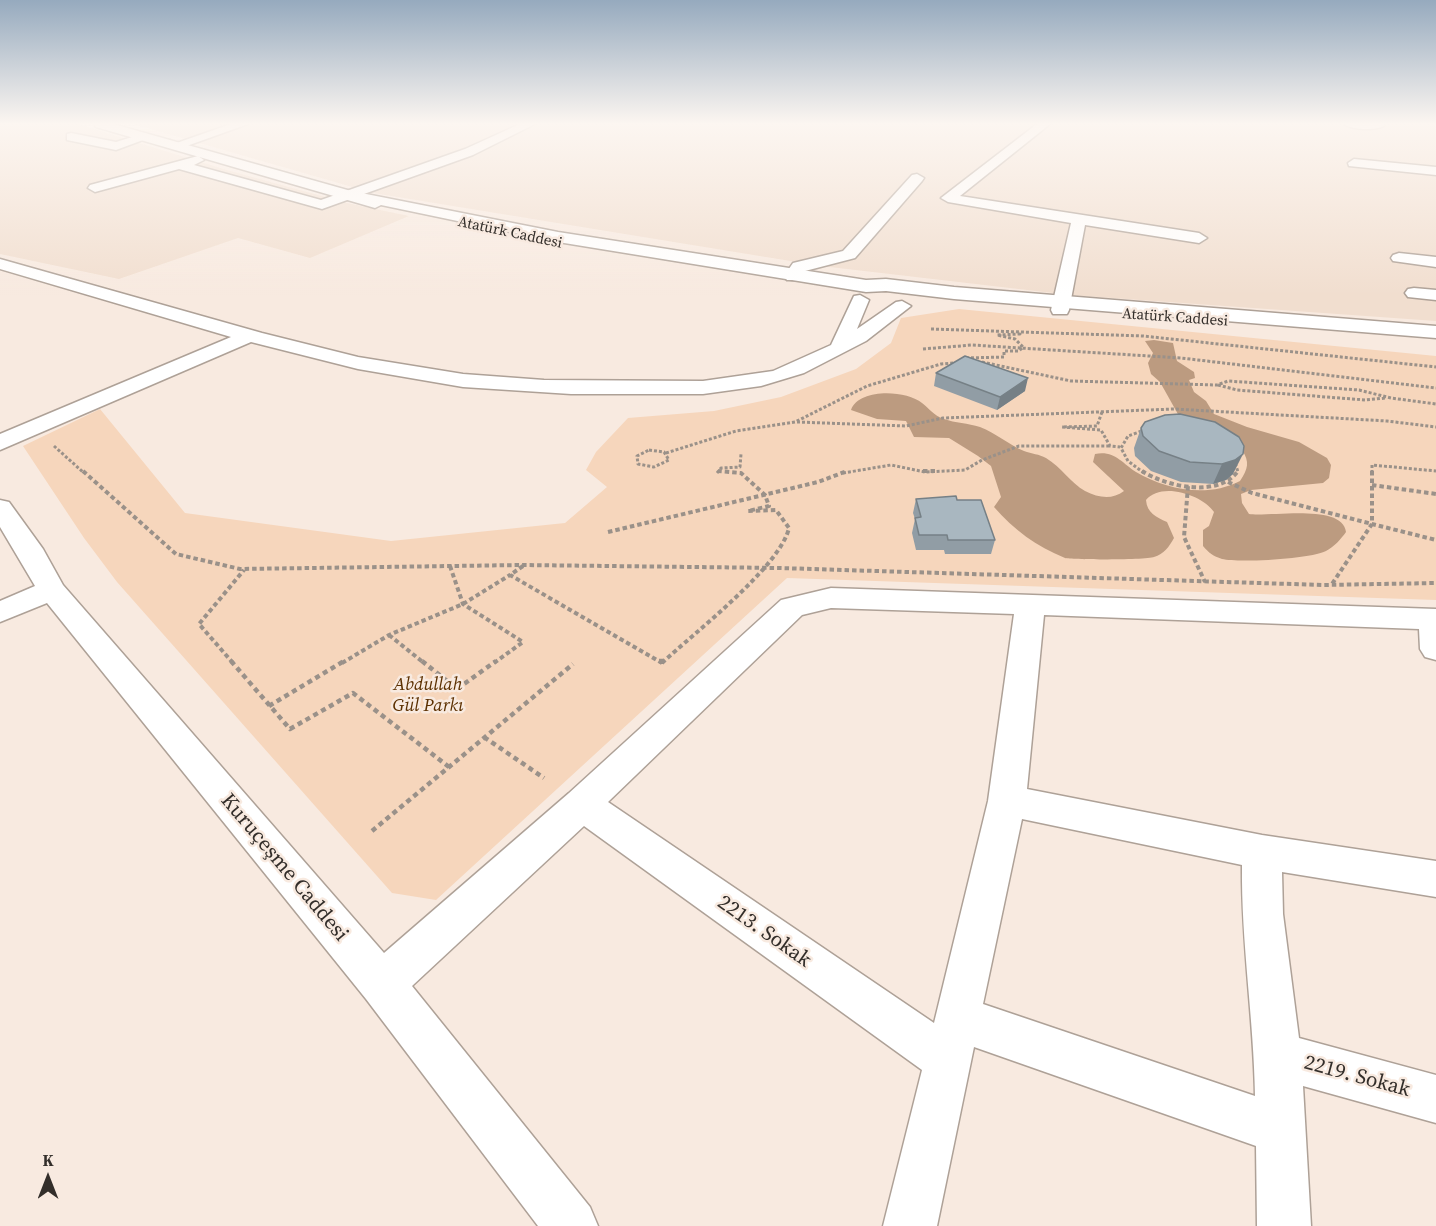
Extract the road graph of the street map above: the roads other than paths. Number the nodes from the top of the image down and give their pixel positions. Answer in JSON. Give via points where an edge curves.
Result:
{"nodes":[{"id":1,"x":119,"y":181,"type":"edge"},
{"id":2,"x":236,"y":181,"type":"edge"},
{"id":3,"x":305,"y":181,"type":"edge"},
{"id":4,"x":391,"y":181,"type":"edge"},
{"id":5,"x":914,"y":181,"type":"edge"},
{"id":6,"x":970,"y":181,"type":"edge"},
{"id":7,"x":94,"y":188,"type":"dead end"},
{"id":8,"x":354,"y":195,"type":"junction"},
{"id":9,"x":1079,"y":220,"type":"junction"},
{"id":10,"x":1199,"y":238,"type":"dead end"},
{"id":11,"x":1399,"y":258,"type":"dead end"},
{"id":12,"x":1436,"y":262,"type":"edge"},
{"id":13,"x":0,"y":264,"type":"edge"},
{"id":14,"x":793,"y":276,"type":"junction"},
{"id":15,"x":1414,"y":292,"type":"dead end"},
{"id":16,"x":861,"y":294,"type":"junction"},
{"id":17,"x":1436,"y":295,"type":"edge"},
{"id":18,"x":907,"y":298,"type":"junction"},
{"id":19,"x":1061,"y":305,"type":"junction"},
{"id":20,"x":1436,"y":332,"type":"edge"},
{"id":21,"x":252,"y":335,"type":"junction"},
{"id":22,"x":1436,"y":340,"type":"edge"},
{"id":23,"x":840,"y":347,"type":"junction"},
{"id":24,"x":0,"y":443,"type":"edge"},
{"id":25,"x":3,"y":516,"type":"edge"},
{"id":26,"x":51,"y":590,"type":"junction"},
{"id":27,"x":1030,"y":605,"type":"junction"},
{"id":28,"x":0,"y":612,"type":"edge"},
{"id":29,"x":1435,"y":629,"type":"edge"},
{"id":30,"x":1007,"y":801,"type":"junction"},
{"id":31,"x":582,"y":804,"type":"junction"},
{"id":32,"x":1262,"y":852,"type":"junction"},
{"id":33,"x":1436,"y":879,"type":"edge"},
{"id":34,"x":382,"y":984,"type":"junction"},
{"id":35,"x":951,"y":1039,"type":"junction"},
{"id":36,"x":1278,"y":1056,"type":"junction"},
{"id":37,"x":1436,"y":1099,"type":"edge"},
{"id":38,"x":1281,"y":1130,"type":"junction"},
{"id":39,"x":571,"y":1226,"type":"edge"},
{"id":40,"x":910,"y":1226,"type":"edge"},
{"id":41,"x":1284,"y":1226,"type":"edge"}],
"edges":[{"from":1,"to":7,"type":"street"},
{"from":2,"to":8,"type":"street","via":[[322,206]]},
{"from":3,"to":8,"type":"main road","name":"Atatürk Caddesi"},
{"from":4,"to":8,"type":"street"},
{"from":5,"to":14,"type":"street","via":[[849,255],[799,267]]},
{"from":6,"to":9,"type":"street","via":[[948,198]]},
{"from":8,"to":14,"type":"main road","via":[[558,237]]},
{"from":8,"to":16,"type":"main road","name":"Atatürk Caddesi","via":[[370,202],[562,244]]},
{"from":9,"to":10,"type":"street"},
{"from":9,"to":19,"type":"street"},
{"from":11,"to":12,"type":"street"},
{"from":13,"to":21,"type":"street"},
{"from":14,"to":16,"type":"main road"},
{"from":15,"to":17,"type":"street"},
{"from":16,"to":18,"type":"main road","name":"Atatürk Caddesi","via":[[880,307]]},
{"from":16,"to":23,"type":"street"},
{"from":18,"to":19,"type":"main road","name":"Atatürk Caddesi"},
{"from":18,"to":23,"type":"street","via":[[858,339]]},
{"from":19,"to":20,"type":"main road"},
{"from":19,"to":22,"type":"main road","name":"Atatürk Caddesi"},
{"from":21,"to":23,"type":"street","via":[[408,373],[497,385],[578,388],[699,387],[751,382],[810,363]]},
{"from":21,"to":24,"type":"street"},
{"from":25,"to":26,"type":"street","name":"Kuruçeşme Caddesi","via":[[29,549]]},
{"from":26,"to":28,"type":"street"},
{"from":26,"to":34,"type":"street","name":"Kuruçeşme Caddesi"},
{"from":27,"to":29,"type":"street"},
{"from":27,"to":30,"type":"street"},
{"from":27,"to":31,"type":"street","via":[[831,598],[792,606]]},
{"from":30,"to":32,"type":"street"},
{"from":30,"to":35,"type":"street"},
{"from":31,"to":34,"type":"street"},
{"from":31,"to":35,"type":"street","name":"2213. Sokak"},
{"from":32,"to":33,"type":"street"},
{"from":32,"to":36,"type":"street","via":[[1262,914]]},
{"from":34,"to":39,"type":"street","name":"Kuruçeşme Caddesi"},
{"from":35,"to":38,"type":"street","name":"2213. Sokak"},
{"from":35,"to":40,"type":"street"},
{"from":36,"to":37,"type":"street","name":"2219. Sokak"},
{"from":36,"to":38,"type":"street"},
{"from":38,"to":41,"type":"street"}]}
